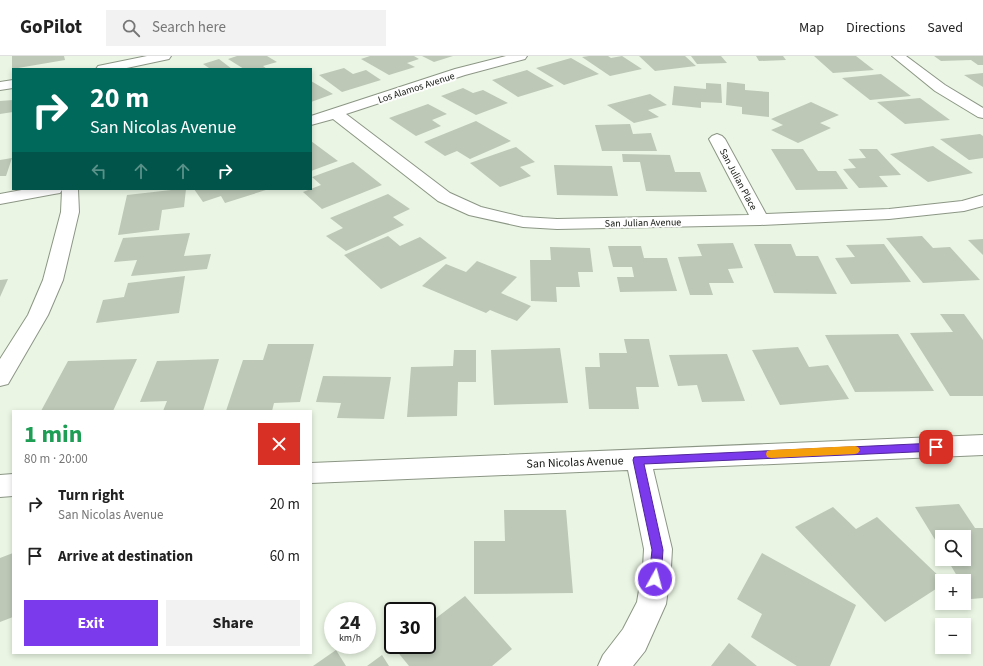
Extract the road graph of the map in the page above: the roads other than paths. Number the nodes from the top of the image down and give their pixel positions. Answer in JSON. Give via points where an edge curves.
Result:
{"nodes":[{"id":1,"x":165,"y":56,"type":"edge"},
{"id":2,"x":521,"y":56,"type":"edge"},
{"id":3,"x":898,"y":56,"type":"edge"},
{"id":4,"x":108,"y":68,"type":"edge"},
{"id":5,"x":12,"y":84,"type":"edge"},
{"id":6,"x":0,"y":86,"type":"edge"},
{"id":7,"x":335,"y":113,"type":"junction"},
{"id":8,"x":983,"y":114,"type":"edge"},
{"id":9,"x":312,"y":121,"type":"edge"},
{"id":10,"x":717,"y":139,"type":"dead end"},
{"id":11,"x":49,"y":190,"type":"edge"},
{"id":12,"x":70,"y":190,"type":"edge"},
{"id":13,"x":0,"y":199,"type":"edge"},
{"id":14,"x":983,"y":200,"type":"edge"},
{"id":15,"x":760,"y":220,"type":"junction"},
{"id":16,"x":0,"y":378,"type":"edge"},
{"id":17,"x":983,"y":444,"type":"edge"},
{"id":18,"x":638,"y":460,"type":"junction"},
{"id":19,"x":312,"y":473,"type":"edge"},
{"id":20,"x":12,"y":485,"type":"edge"},
{"id":21,"x":0,"y":486,"type":"edge"},
{"id":22,"x":614,"y":666,"type":"edge"}],
"edges":[{"from":1,"to":4,"type":"street"},
{"from":2,"to":7,"type":"street","name":"Los Alamos Avenue","via":[[460,72]]},
{"from":3,"to":8,"type":"street","via":[[940,88]]},
{"from":5,"to":6,"type":"street"},
{"from":7,"to":9,"type":"street","name":"Los Alamos Avenue"},
{"from":7,"to":15,"type":"street","name":"San Julian Avenue","via":[[444,197],[475,211],[506,219],[558,224]]},
{"from":10,"to":15,"type":"street","name":"San Julian Place"},
{"from":11,"to":13,"type":"street"},
{"from":12,"to":16,"type":"street","via":[[70,212],[53,280],[38,315]]},
{"from":14,"to":15,"type":"street","name":"San Julian Avenue","via":[[964,206],[889,214]]},
{"from":17,"to":18,"type":"street","name":"San Nicolas Avenue"},
{"from":18,"to":19,"type":"street","name":"San Nicolas Avenue"},
{"from":18,"to":22,"type":"street","via":[[658,550],[657,567],[651,604],[634,640]]},
{"from":20,"to":21,"type":"street"}]}
